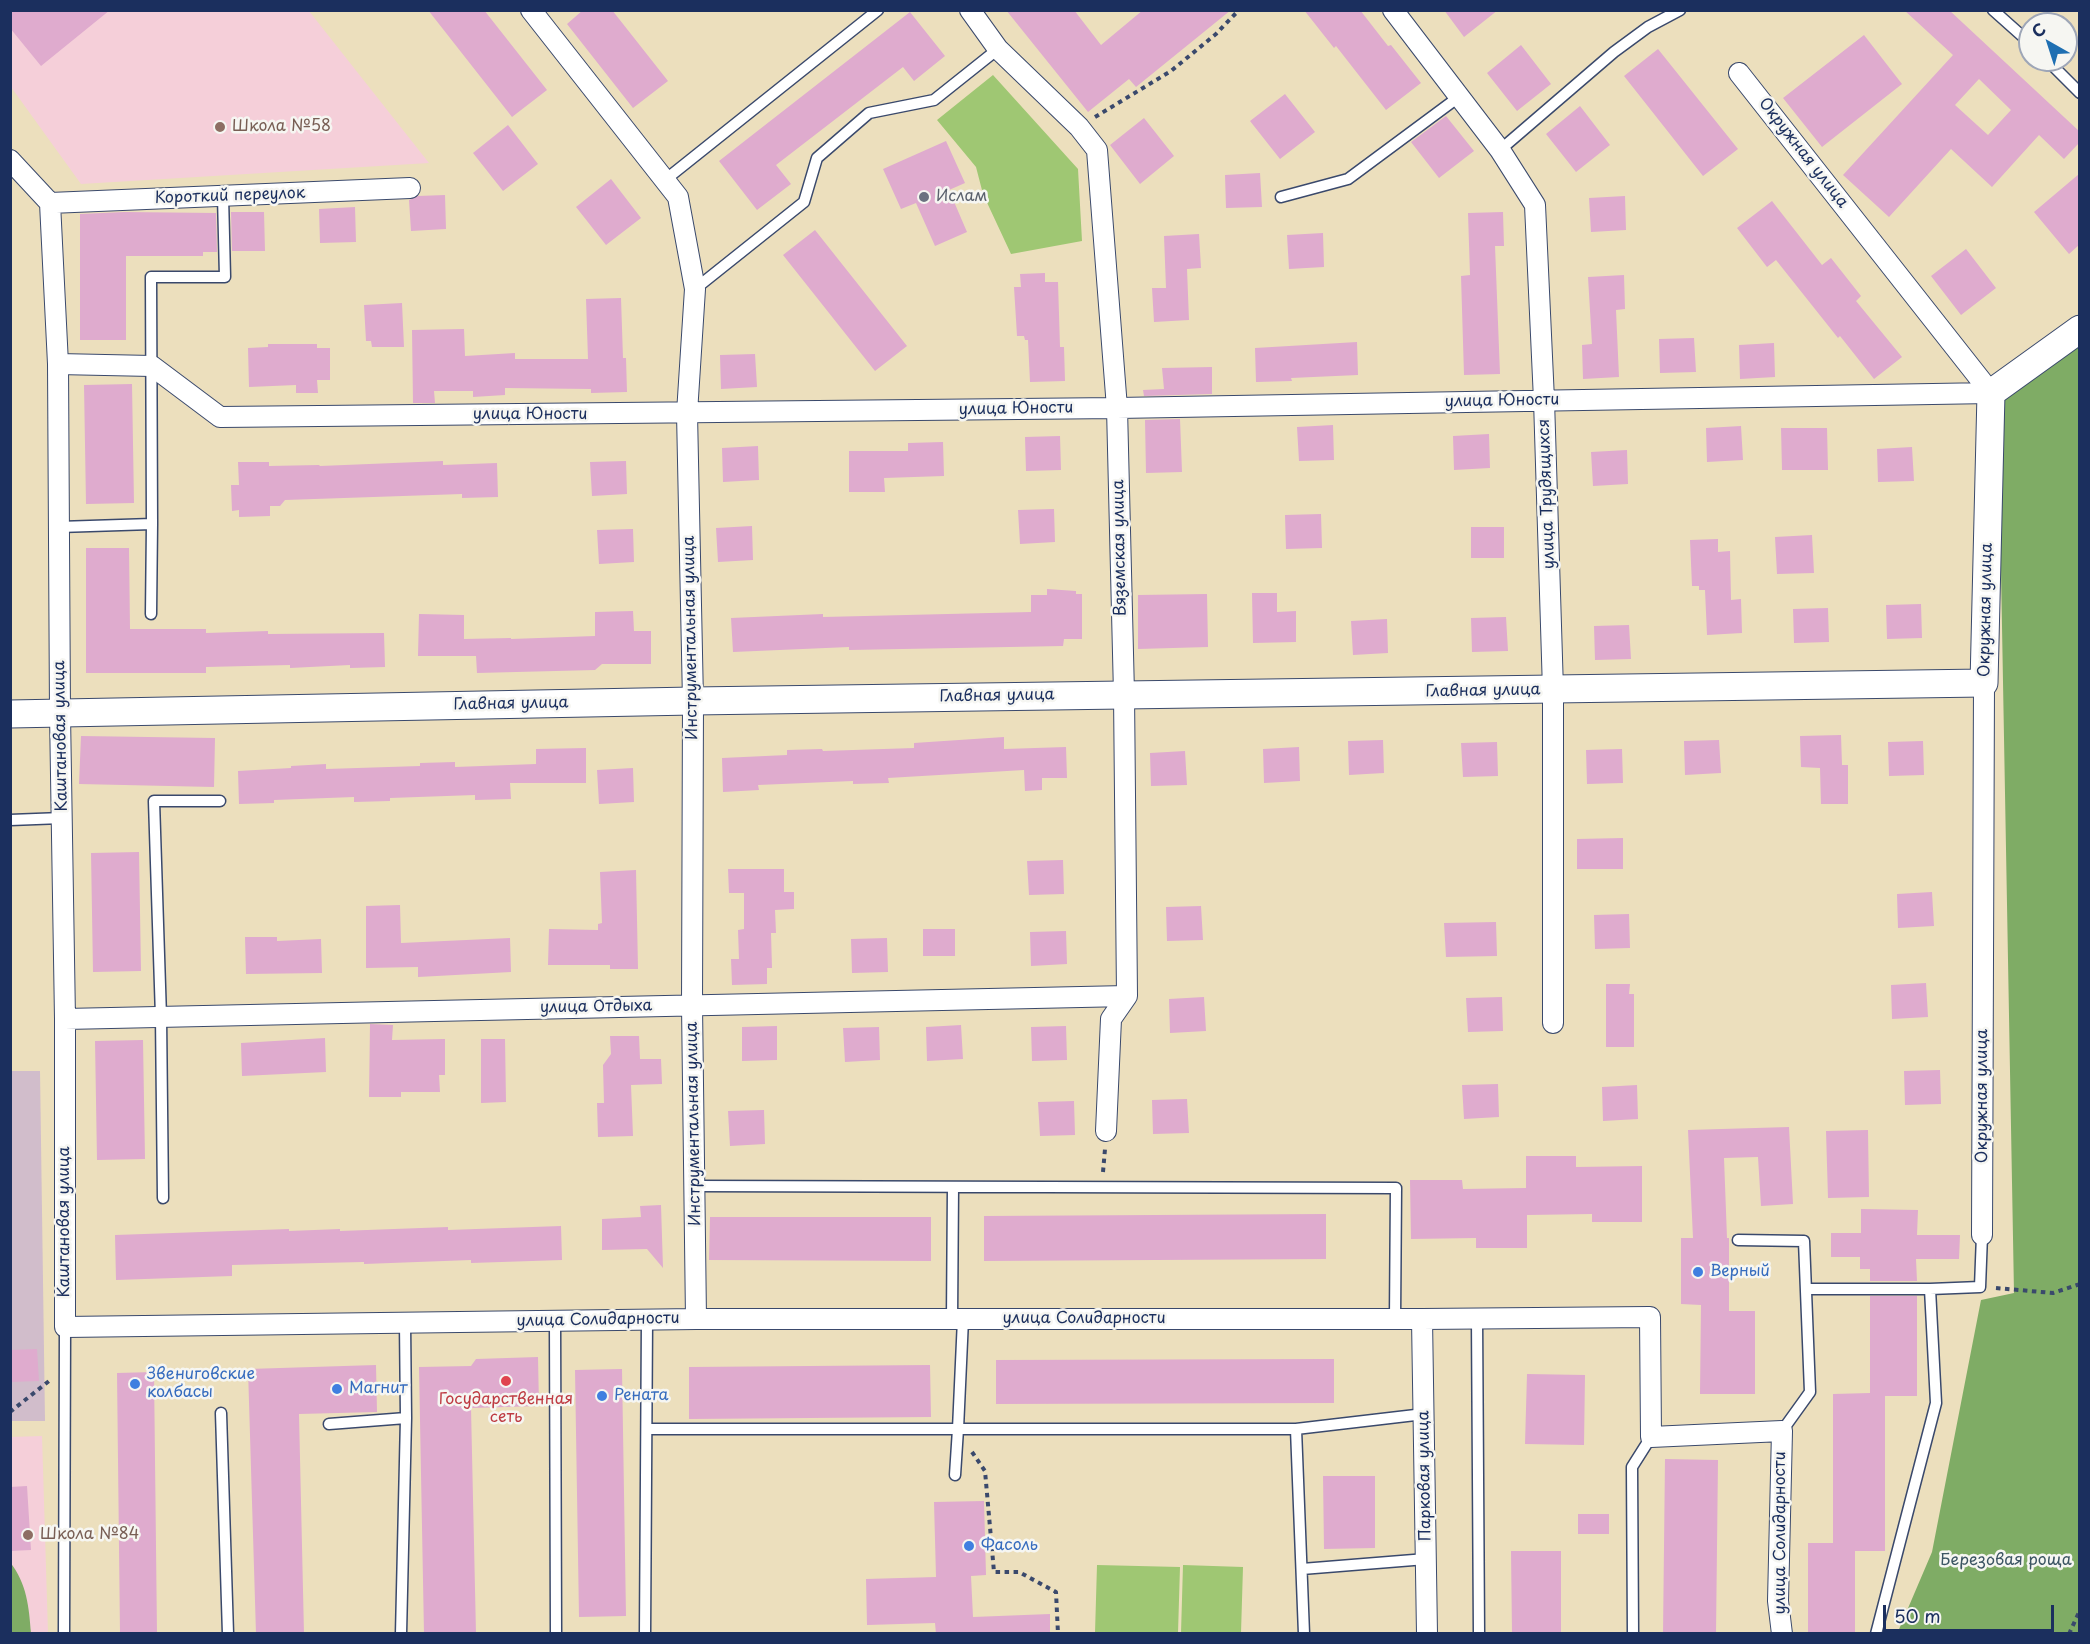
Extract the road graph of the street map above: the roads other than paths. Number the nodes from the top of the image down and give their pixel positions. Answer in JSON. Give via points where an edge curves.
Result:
{"nodes":[{"id":1,"x":531,"y":10,"type":"edge"},
{"id":2,"x":878,"y":10,"type":"edge"},
{"id":3,"x":970,"y":10,"type":"edge"},
{"id":4,"x":1393,"y":10,"type":"edge"},
{"id":5,"x":1680,"y":10,"type":"edge"},
{"id":6,"x":1993,"y":10,"type":"edge"},
{"id":7,"x":2018,"y":32,"type":"edge"},
{"id":8,"x":998,"y":49,"type":"junction"},
{"id":9,"x":2059,"y":72,"type":"edge"},
{"id":10,"x":1739,"y":73,"type":"dead end"},
{"id":11,"x":2079,"y":93,"type":"edge"},
{"id":12,"x":1460,"y":96,"type":"junction"},
{"id":13,"x":1500,"y":150,"type":"junction"},
{"id":14,"x":10,"y":160,"type":"edge"},
{"id":15,"x":665,"y":180,"type":"junction"},
{"id":16,"x":410,"y":188,"type":"dead end"},
{"id":17,"x":223,"y":196,"type":"junction"},
{"id":18,"x":1281,"y":197,"type":"dead end"},
{"id":19,"x":50,"y":203,"type":"junction"},
{"id":20,"x":695,"y":289,"type":"junction"},
{"id":21,"x":2079,"y":329,"type":"edge"},
{"id":22,"x":58,"y":364,"type":"junction"},
{"id":23,"x":152,"y":366,"type":"junction"},
{"id":24,"x":1991,"y":393,"type":"junction"},
{"id":25,"x":1544,"y":400,"type":"junction"},
{"id":26,"x":1117,"y":408,"type":"junction"},
{"id":27,"x":687,"y":413,"type":"junction"},
{"id":28,"x":152,"y":524,"type":"junction"},
{"id":29,"x":59,"y":527,"type":"junction"},
{"id":30,"x":151,"y":614,"type":"dead end"},
{"id":31,"x":1984,"y":683,"type":"junction"},
{"id":32,"x":1553,"y":690,"type":"junction"},
{"id":33,"x":1124,"y":694,"type":"junction"},
{"id":34,"x":693,"y":701,"type":"junction"},
{"id":35,"x":10,"y":714,"type":"edge"},
{"id":36,"x":60,"y":714,"type":"junction"},
{"id":37,"x":220,"y":801,"type":"dead end"},
{"id":38,"x":62,"y":818,"type":"junction"},
{"id":39,"x":10,"y":820,"type":"edge"},
{"id":40,"x":1127,"y":996,"type":"junction"},
{"id":41,"x":692,"y":1005,"type":"junction"},
{"id":42,"x":161,"y":1017,"type":"junction"},
{"id":43,"x":65,"y":1019,"type":"junction"},
{"id":44,"x":1553,"y":1023,"type":"dead end"},
{"id":45,"x":1106,"y":1131,"type":"road end"},
{"id":46,"x":695,"y":1186,"type":"junction"},
{"id":47,"x":953,"y":1187,"type":"junction"},
{"id":48,"x":163,"y":1198,"type":"dead end"},
{"id":49,"x":1982,"y":1235,"type":"joint"},
{"id":50,"x":1738,"y":1240,"type":"dead end"},
{"id":51,"x":1807,"y":1289,"type":"junction"},
{"id":52,"x":1930,"y":1289,"type":"junction"},
{"id":53,"x":1478,"y":1318,"type":"junction"},
{"id":54,"x":696,"y":1319,"type":"junction"},
{"id":55,"x":958,"y":1319,"type":"junction"},
{"id":56,"x":1395,"y":1319,"type":"junction"},
{"id":57,"x":1422,"y":1319,"type":"junction"},
{"id":58,"x":646,"y":1320,"type":"junction"},
{"id":59,"x":555,"y":1321,"type":"junction"},
{"id":60,"x":405,"y":1323,"type":"junction"},
{"id":61,"x":65,"y":1327,"type":"junction"},
{"id":62,"x":221,"y":1413,"type":"dead end"},
{"id":63,"x":1424,"y":1414,"type":"junction"},
{"id":64,"x":406,"y":1418,"type":"junction"},
{"id":65,"x":329,"y":1424,"type":"dead end"},
{"id":66,"x":647,"y":1429,"type":"junction"},
{"id":67,"x":957,"y":1429,"type":"junction"},
{"id":68,"x":1296,"y":1429,"type":"junction"},
{"id":69,"x":1782,"y":1431,"type":"junction"},
{"id":70,"x":1651,"y":1437,"type":"junction"},
{"id":71,"x":955,"y":1475,"type":"dead end"},
{"id":72,"x":1426,"y":1558,"type":"junction"},
{"id":73,"x":1302,"y":1569,"type":"junction"},
{"id":74,"x":64,"y":1634,"type":"edge"},
{"id":75,"x":228,"y":1634,"type":"edge"},
{"id":76,"x":401,"y":1634,"type":"edge"},
{"id":77,"x":556,"y":1634,"type":"edge"},
{"id":78,"x":645,"y":1634,"type":"edge"},
{"id":79,"x":1304,"y":1634,"type":"edge"},
{"id":80,"x":1427,"y":1634,"type":"edge"},
{"id":81,"x":1479,"y":1634,"type":"edge"},
{"id":82,"x":1633,"y":1634,"type":"edge"},
{"id":83,"x":1782,"y":1634,"type":"edge"},
{"id":84,"x":1876,"y":1634,"type":"edge"}],
"edges":[{"from":1,"to":15,"type":"street","name":"Инструментальная улица"},
{"from":2,"to":15,"type":"lane"},
{"from":3,"to":8,"type":"street","name":"Вяземская улица"},
{"from":4,"to":12,"type":"street","name":"улица Трудящихся"},
{"from":5,"to":13,"type":"lane","via":[[1614,52]]},
{"from":6,"to":7,"type":"lane"},
{"from":8,"to":20,"type":"lane","via":[[934,100],[869,113],[817,158],[804,202]]},
{"from":8,"to":26,"type":"street","name":"Вяземская улица","via":[[1079,127],[1097,150]]},
{"from":9,"to":11,"type":"lane"},
{"from":10,"to":24,"type":"street","name":"Окружная улица"},
{"from":12,"to":13,"type":"street","name":"улица Трудящихся"},
{"from":12,"to":18,"type":"lane","via":[[1348,179]]},
{"from":13,"to":25,"type":"street","name":"улица Трудящихся","via":[[1534,205]]},
{"from":14,"to":19,"type":"street"},
{"from":15,"to":20,"type":"street","name":"Инструментальная улица","via":[[678,197]]},
{"from":16,"to":17,"type":"street","name":"Короткий переулок"},
{"from":17,"to":19,"type":"street","name":"Короткий переулок"},
{"from":17,"to":23,"type":"lane","via":[[225,277],[151,277]]},
{"from":19,"to":22,"type":"street","name":"Каштановая улица"},
{"from":20,"to":27,"type":"street","name":"Инструментальная улица"},
{"from":21,"to":24,"type":"street"},
{"from":22,"to":23,"type":"street"},
{"from":22,"to":29,"type":"street","name":"Каштановая улица"},
{"from":23,"to":27,"type":"street","name":"улица Юности","via":[[220,417]]},
{"from":23,"to":28,"type":"lane"},
{"from":24,"to":25,"type":"street","name":"улица Юности"},
{"from":24,"to":31,"type":"street","name":"Окружная улица"},
{"from":25,"to":26,"type":"street","name":"улица Юности"},
{"from":25,"to":32,"type":"street","name":"улица Трудящихся"},
{"from":26,"to":27,"type":"street","name":"улица Юности"},
{"from":26,"to":33,"type":"street","name":"Вяземская улица"},
{"from":27,"to":34,"type":"street","name":"Инструментальная улица"},
{"from":28,"to":29,"type":"lane"},
{"from":28,"to":30,"type":"lane"},
{"from":29,"to":36,"type":"street","name":"Каштановая улица"},
{"from":31,"to":32,"type":"street","name":"Главная улица"},
{"from":31,"to":49,"type":"street","name":"Окружная улица"},
{"from":32,"to":33,"type":"street","name":"Главная улица"},
{"from":32,"to":44,"type":"street","name":"улица Трудящихся"},
{"from":33,"to":34,"type":"street","name":"Главная улица"},
{"from":33,"to":40,"type":"street","name":"Вяземская улица"},
{"from":34,"to":36,"type":"street","name":"Главная улица"},
{"from":34,"to":41,"type":"street","name":"Инструментальная улица"},
{"from":35,"to":36,"type":"street","name":"Главная улица"},
{"from":36,"to":38,"type":"street","name":"Каштановая улица"},
{"from":37,"to":42,"type":"lane","via":[[154,801]]},
{"from":38,"to":39,"type":"lane"},
{"from":38,"to":43,"type":"street","name":"Каштановая улица"},
{"from":40,"to":41,"type":"street","name":"улица Отдыха"},
{"from":40,"to":45,"type":"street","via":[[1111,1019]]},
{"from":41,"to":42,"type":"street","name":"улица Отдыха"},
{"from":41,"to":46,"type":"street","name":"Инструментальная улица"},
{"from":42,"to":43,"type":"street","name":"улица Отдыха"},
{"from":42,"to":48,"type":"lane"},
{"from":43,"to":61,"type":"street","name":"Каштановая улица"},
{"from":46,"to":47,"type":"lane"},
{"from":46,"to":54,"type":"street","name":"Инструментальная улица"},
{"from":47,"to":55,"type":"lane"},
{"from":47,"to":56,"type":"lane","via":[[1396,1188]]},
{"from":49,"to":52,"type":"lane","via":[[1980,1287]]},
{"from":50,"to":51,"type":"lane","via":[[1804,1241]]},
{"from":51,"to":52,"type":"lane"},
{"from":51,"to":69,"type":"lane","via":[[1810,1392]]},
{"from":52,"to":84,"type":"lane","via":[[1936,1403]]},
{"from":53,"to":57,"type":"street","name":"улица Солидарности"},
{"from":53,"to":70,"type":"street","name":"улица Солидарности","via":[[1650,1317]]},
{"from":53,"to":81,"type":"lane"},
{"from":54,"to":55,"type":"street","name":"улица Солидарности"},
{"from":54,"to":58,"type":"street","name":"улица Солидарности"},
{"from":55,"to":56,"type":"street","name":"улица Солидарности"},
{"from":55,"to":67,"type":"lane"},
{"from":56,"to":57,"type":"street","name":"улица Солидарности"},
{"from":57,"to":63,"type":"street","name":"Парковая улица"},
{"from":58,"to":59,"type":"street","name":"улица Солидарности"},
{"from":58,"to":66,"type":"lane"},
{"from":59,"to":60,"type":"street","name":"улица Солидарности"},
{"from":59,"to":77,"type":"lane"},
{"from":60,"to":61,"type":"street","name":"улица Солидарности"},
{"from":60,"to":64,"type":"lane"},
{"from":61,"to":74,"type":"lane"},
{"from":62,"to":75,"type":"lane"},
{"from":63,"to":68,"type":"lane"},
{"from":63,"to":72,"type":"street","name":"Парковая улица"},
{"from":64,"to":65,"type":"lane"},
{"from":64,"to":76,"type":"lane"},
{"from":66,"to":67,"type":"lane"},
{"from":66,"to":78,"type":"lane"},
{"from":67,"to":68,"type":"lane"},
{"from":67,"to":71,"type":"lane"},
{"from":68,"to":73,"type":"lane"},
{"from":69,"to":70,"type":"street","name":"улица Солидарности"},
{"from":69,"to":83,"type":"street","name":"улица Солидарности","via":[[1778,1601]]},
{"from":70,"to":82,"type":"lane","via":[[1632,1467]]},
{"from":72,"to":73,"type":"lane"},
{"from":72,"to":80,"type":"street","name":"Парковая улица"},
{"from":73,"to":79,"type":"lane"}]}
